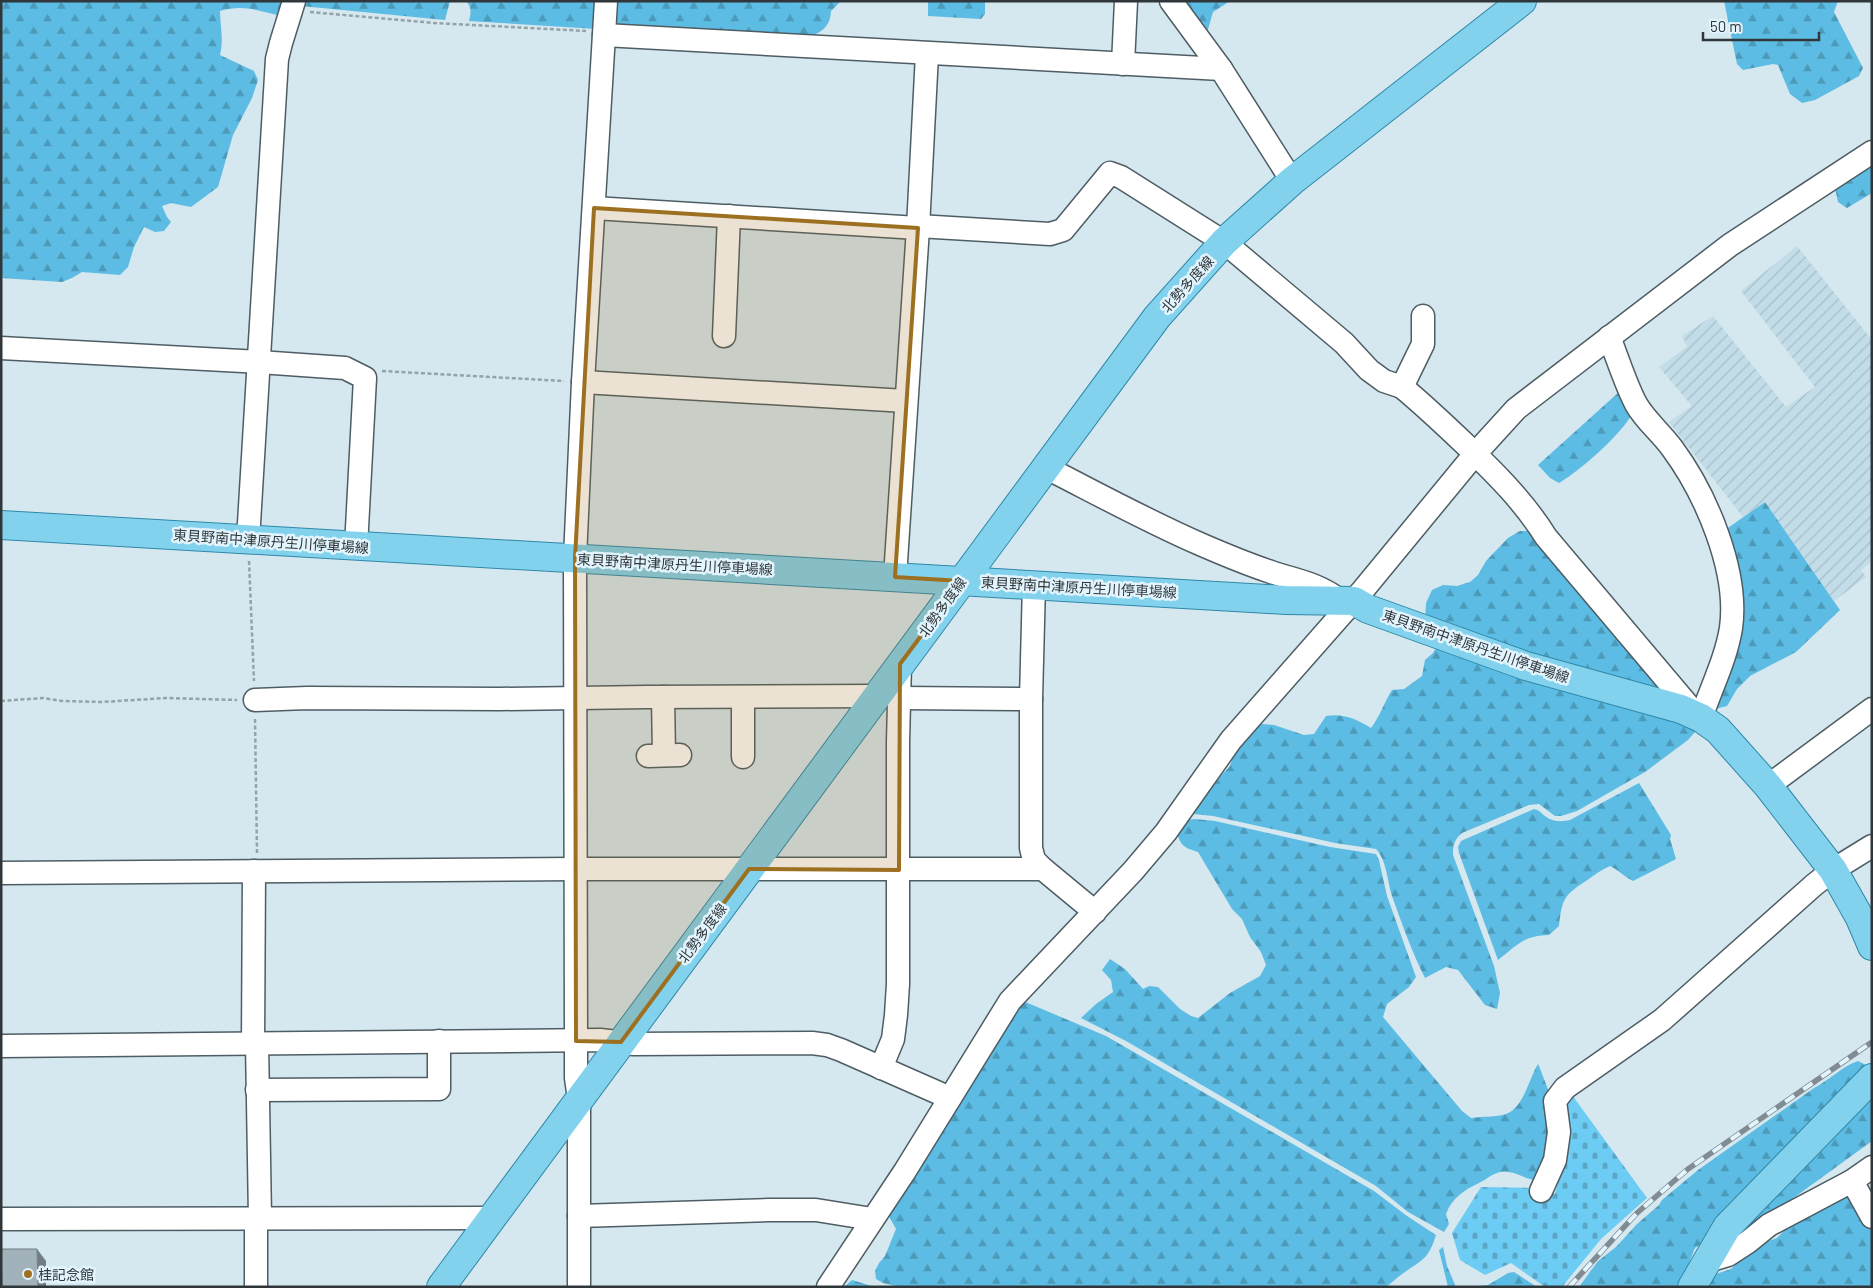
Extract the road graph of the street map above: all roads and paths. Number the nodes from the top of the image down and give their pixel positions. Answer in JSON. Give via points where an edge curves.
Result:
{"nodes":[{"id":1,"x":606,"y":1,"type":"edge"},
{"id":2,"x":1126,"y":1,"type":"edge"},
{"id":3,"x":1170,"y":1,"type":"edge"},
{"id":4,"x":1522,"y":1,"type":"edge"},
{"id":5,"x":293,"y":6,"type":"edge"},
{"id":6,"x":604,"y":33,"type":"junction"},
{"id":7,"x":926,"y":54,"type":"junction"},
{"id":8,"x":1123,"y":64,"type":"junction"},
{"id":9,"x":1221,"y":70,"type":"junction"},
{"id":10,"x":1872,"y":152,"type":"edge"},
{"id":11,"x":1292,"y":181,"type":"junction"},
{"id":12,"x":594,"y":208,"type":"junction"},
{"id":13,"x":729,"y":216,"type":"junction"},
{"id":14,"x":918,"y":227,"type":"junction"},
{"id":15,"x":1224,"y":242,"type":"junction"},
{"id":16,"x":1423,"y":316,"type":"dead end"},
{"id":17,"x":724,"y":336,"type":"dead end"},
{"id":18,"x":1609,"y":337,"type":"junction"},
{"id":19,"x":1,"y":348,"type":"edge"},
{"id":20,"x":259,"y":362,"type":"junction"},
{"id":21,"x":353,"y":372,"type":"junction"},
{"id":22,"x":583,"y":382,"type":"junction"},
{"id":23,"x":1402,"y":388,"type":"junction"},
{"id":24,"x":906,"y":401,"type":"junction"},
{"id":25,"x":1475,"y":454,"type":"junction"},
{"id":26,"x":1045,"y":467,"type":"junction"},
{"id":27,"x":1,"y":526,"type":"edge"},
{"id":28,"x":248,"y":540,"type":"junction"},
{"id":29,"x":356,"y":547,"type":"junction"},
{"id":30,"x":575,"y":558,"type":"junction"},
{"id":31,"x":895,"y":577,"type":"junction"},
{"id":32,"x":962,"y":581,"type":"junction"},
{"id":33,"x":1034,"y":584,"type":"junction"},
{"id":34,"x":1347,"y":601,"type":"junction"},
{"id":35,"x":663,"y":697,"type":"junction"},
{"id":36,"x":744,"y":697,"type":"junction"},
{"id":37,"x":888,"y":697,"type":"junction"},
{"id":38,"x":576,"y":699,"type":"junction"},
{"id":39,"x":1031,"y":699,"type":"junction"},
{"id":40,"x":255,"y":700,"type":"joint"},
{"id":41,"x":1,"y":701,"type":"edge"},
{"id":42,"x":1872,"y":709,"type":"edge"},
{"id":43,"x":1700,"y":717,"type":"junction"},
{"id":44,"x":664,"y":755,"type":"dead end"},
{"id":45,"x":744,"y":758,"type":"dead end"},
{"id":46,"x":1768,"y":786,"type":"junction"},
{"id":47,"x":1872,"y":846,"type":"edge"},
{"id":48,"x":749,"y":869,"type":"junction"},
{"id":49,"x":1042,"y":869,"type":"junction"},
{"id":50,"x":576,"y":870,"type":"junction"},
{"id":51,"x":899,"y":870,"type":"junction"},
{"id":52,"x":1833,"y":870,"type":"junction"},
{"id":53,"x":254,"y":872,"type":"junction"},
{"id":54,"x":1,"y":873,"type":"edge"},
{"id":55,"x":1095,"y":912,"type":"junction"},
{"id":56,"x":1872,"y":946,"type":"edge"},
{"id":57,"x":439,"y":1041,"type":"junction"},
{"id":58,"x":576,"y":1041,"type":"junction"},
{"id":59,"x":621,"y":1042,"type":"junction"},
{"id":60,"x":255,"y":1043,"type":"junction"},
{"id":61,"x":1,"y":1046,"type":"edge"},
{"id":62,"x":881,"y":1068,"type":"junction"},
{"id":63,"x":1872,"y":1078,"type":"edge"},
{"id":64,"x":257,"y":1090,"type":"junction"},
{"id":65,"x":950,"y":1098,"type":"junction"},
{"id":66,"x":579,"y":1099,"type":"junction"},
{"id":67,"x":1872,"y":1167,"type":"edge"},
{"id":68,"x":1852,"y":1181,"type":"junction"},
{"id":69,"x":1541,"y":1191,"type":"dead end"},
{"id":70,"x":579,"y":1216,"type":"junction"},
{"id":71,"x":258,"y":1218,"type":"junction"},
{"id":72,"x":491,"y":1218,"type":"junction"},
{"id":73,"x":1872,"y":1218,"type":"edge"},
{"id":74,"x":872,"y":1219,"type":"junction"},
{"id":75,"x":1,"y":1220,"type":"edge"},
{"id":76,"x":1708,"y":1261,"type":"junction"},
{"id":77,"x":256,"y":1287,"type":"edge"},
{"id":78,"x":442,"y":1287,"type":"edge"},
{"id":79,"x":580,"y":1287,"type":"edge"},
{"id":80,"x":828,"y":1287,"type":"edge"},
{"id":81,"x":1692,"y":1287,"type":"edge"}],
"edges":[{"from":1,"to":6,"type":"street"},
{"from":2,"to":8,"type":"street"},
{"from":3,"to":9,"type":"street"},
{"from":4,"to":11,"type":"main road","name":"北勢多度線"},
{"from":5,"to":6,"type":"path","via":[[434,23]]},
{"from":5,"to":20,"type":"street","via":[[277,59]]},
{"from":6,"to":7,"type":"street"},
{"from":6,"to":12,"type":"street"},
{"from":7,"to":8,"type":"street"},
{"from":7,"to":14,"type":"street"},
{"from":8,"to":9,"type":"street"},
{"from":9,"to":11,"type":"street"},
{"from":10,"to":18,"type":"street","via":[[1730,245]]},
{"from":11,"to":15,"type":"main road","name":"北勢多度線"},
{"from":12,"to":13,"type":"street"},
{"from":12,"to":22,"type":"street"},
{"from":13,"to":14,"type":"street"},
{"from":13,"to":17,"type":"street"},
{"from":14,"to":15,"type":"street","via":[[1050,234],[1063,230],[1110,174],[1121,177]]},
{"from":14,"to":24,"type":"street"},
{"from":15,"to":23,"type":"street","via":[[1344,343],[1369,370]]},
{"from":15,"to":26,"type":"main road","name":"北勢多度線","via":[[1157,317]]},
{"from":16,"to":23,"type":"street","via":[[1423,344]]},
{"from":18,"to":25,"type":"street","via":[[1516,409]]},
{"from":18,"to":43,"type":"street","via":[[1637,406],[1677,456],[1713,519],[1732,594],[1728,644]]},
{"from":19,"to":20,"type":"street"},
{"from":20,"to":21,"type":"street","via":[[345,368]]},
{"from":20,"to":28,"type":"street"},
{"from":21,"to":22,"type":"path","via":[[372,370]]},
{"from":21,"to":29,"type":"street","via":[[365,378]]},
{"from":22,"to":24,"type":"street"},
{"from":22,"to":30,"type":"street"},
{"from":23,"to":25,"type":"street","via":[[1427,407]]},
{"from":24,"to":31,"type":"street"},
{"from":25,"to":34,"type":"street"},
{"from":25,"to":43,"type":"street","via":[[1526,508],[1546,537]]},
{"from":26,"to":32,"type":"main road","name":"北勢多度線"},
{"from":26,"to":34,"type":"street","via":[[1199,544],[1247,564],[1320,587]]},
{"from":27,"to":28,"type":"main road","name":"東貝野南中津原丹生川停車場線"},
{"from":28,"to":29,"type":"main road","name":"東貝野南中津原丹生川停車場線"},
{"from":29,"to":30,"type":"main road","name":"東貝野南中津原丹生川停車場線"},
{"from":30,"to":31,"type":"main road","name":"東貝野南中津原丹生川停車場線"},
{"from":30,"to":38,"type":"street"},
{"from":31,"to":32,"type":"main road","name":"東貝野南中津原丹生川停車場線"},
{"from":32,"to":33,"type":"main road","name":"東貝野南中津原丹生川停車場線"},
{"from":32,"to":37,"type":"main road","name":"北勢多度線","via":[[900,664]]},
{"from":33,"to":34,"type":"main road","name":"東貝野南中津原丹生川停車場線"},
{"from":33,"to":39,"type":"street"},
{"from":34,"to":43,"type":"main road","name":"東貝野南中津原丹生川停車場線","via":[[1526,666]]},
{"from":34,"to":55,"type":"street","via":[[1231,740],[1166,832]]},
{"from":35,"to":36,"type":"street"},
{"from":35,"to":38,"type":"street"},
{"from":35,"to":44,"type":"street"},
{"from":36,"to":37,"type":"street"},
{"from":36,"to":45,"type":"street"},
{"from":37,"to":39,"type":"street"},
{"from":37,"to":48,"type":"main road","name":"北勢多度線"},
{"from":37,"to":51,"type":"street"},
{"from":38,"to":40,"type":"street"},
{"from":38,"to":50,"type":"street"},
{"from":39,"to":49,"type":"street","via":[[1031,848],[1034,860]]},
{"from":40,"to":41,"type":"path","via":[[166,698],[102,702],[43,698]]},
{"from":42,"to":46,"type":"street"},
{"from":43,"to":46,"type":"main road","name":"東貝野南中津原丹生川停車場線","via":[[1718,730]]},
{"from":46,"to":52,"type":"main road","name":"東貝野南中津原丹生川停車場線"},
{"from":47,"to":52,"type":"street"},
{"from":48,"to":50,"type":"street"},
{"from":48,"to":51,"type":"street"},
{"from":48,"to":59,"type":"main road","name":"北勢多度線"},
{"from":49,"to":51,"type":"street"},
{"from":49,"to":55,"type":"street"},
{"from":50,"to":53,"type":"street"},
{"from":50,"to":58,"type":"street"},
{"from":51,"to":62,"type":"street","via":[[900,944],[896,1016],[892,1039]]},
{"from":52,"to":56,"type":"main road","name":"東貝野南中津原丹生川停車場線"},
{"from":52,"to":69,"type":"street","via":[[1662,1020],[1565,1088],[1555,1101],[1559,1132],[1555,1160]]},
{"from":53,"to":54,"type":"street"},
{"from":53,"to":60,"type":"street"},
{"from":55,"to":65,"type":"street","via":[[1010,1001]]},
{"from":57,"to":58,"type":"street"},
{"from":57,"to":60,"type":"street"},
{"from":57,"to":64,"type":"street","via":[[439,1089]]},
{"from":58,"to":59,"type":"street"},
{"from":58,"to":66,"type":"street"},
{"from":59,"to":62,"type":"street","via":[[812,1043],[841,1050]]},
{"from":59,"to":66,"type":"main road","name":"北勢多度線"},
{"from":60,"to":61,"type":"street"},
{"from":60,"to":64,"type":"street"},
{"from":62,"to":65,"type":"street"},
{"from":63,"to":76,"type":"main road","via":[[1727,1227]]},
{"from":64,"to":71,"type":"street"},
{"from":65,"to":74,"type":"street"},
{"from":66,"to":70,"type":"street"},
{"from":66,"to":72,"type":"main road","name":"北勢多度線"},
{"from":67,"to":68,"type":"street"},
{"from":68,"to":73,"type":"street"},
{"from":68,"to":76,"type":"street","via":[[1769,1225],[1728,1254]]},
{"from":70,"to":74,"type":"street","via":[[816,1210]]},
{"from":70,"to":79,"type":"street"},
{"from":71,"to":72,"type":"street"},
{"from":71,"to":75,"type":"street"},
{"from":71,"to":77,"type":"street"},
{"from":72,"to":78,"type":"main road","name":"北勢多度線"},
{"from":74,"to":80,"type":"street"},
{"from":76,"to":81,"type":"main road"}]}
